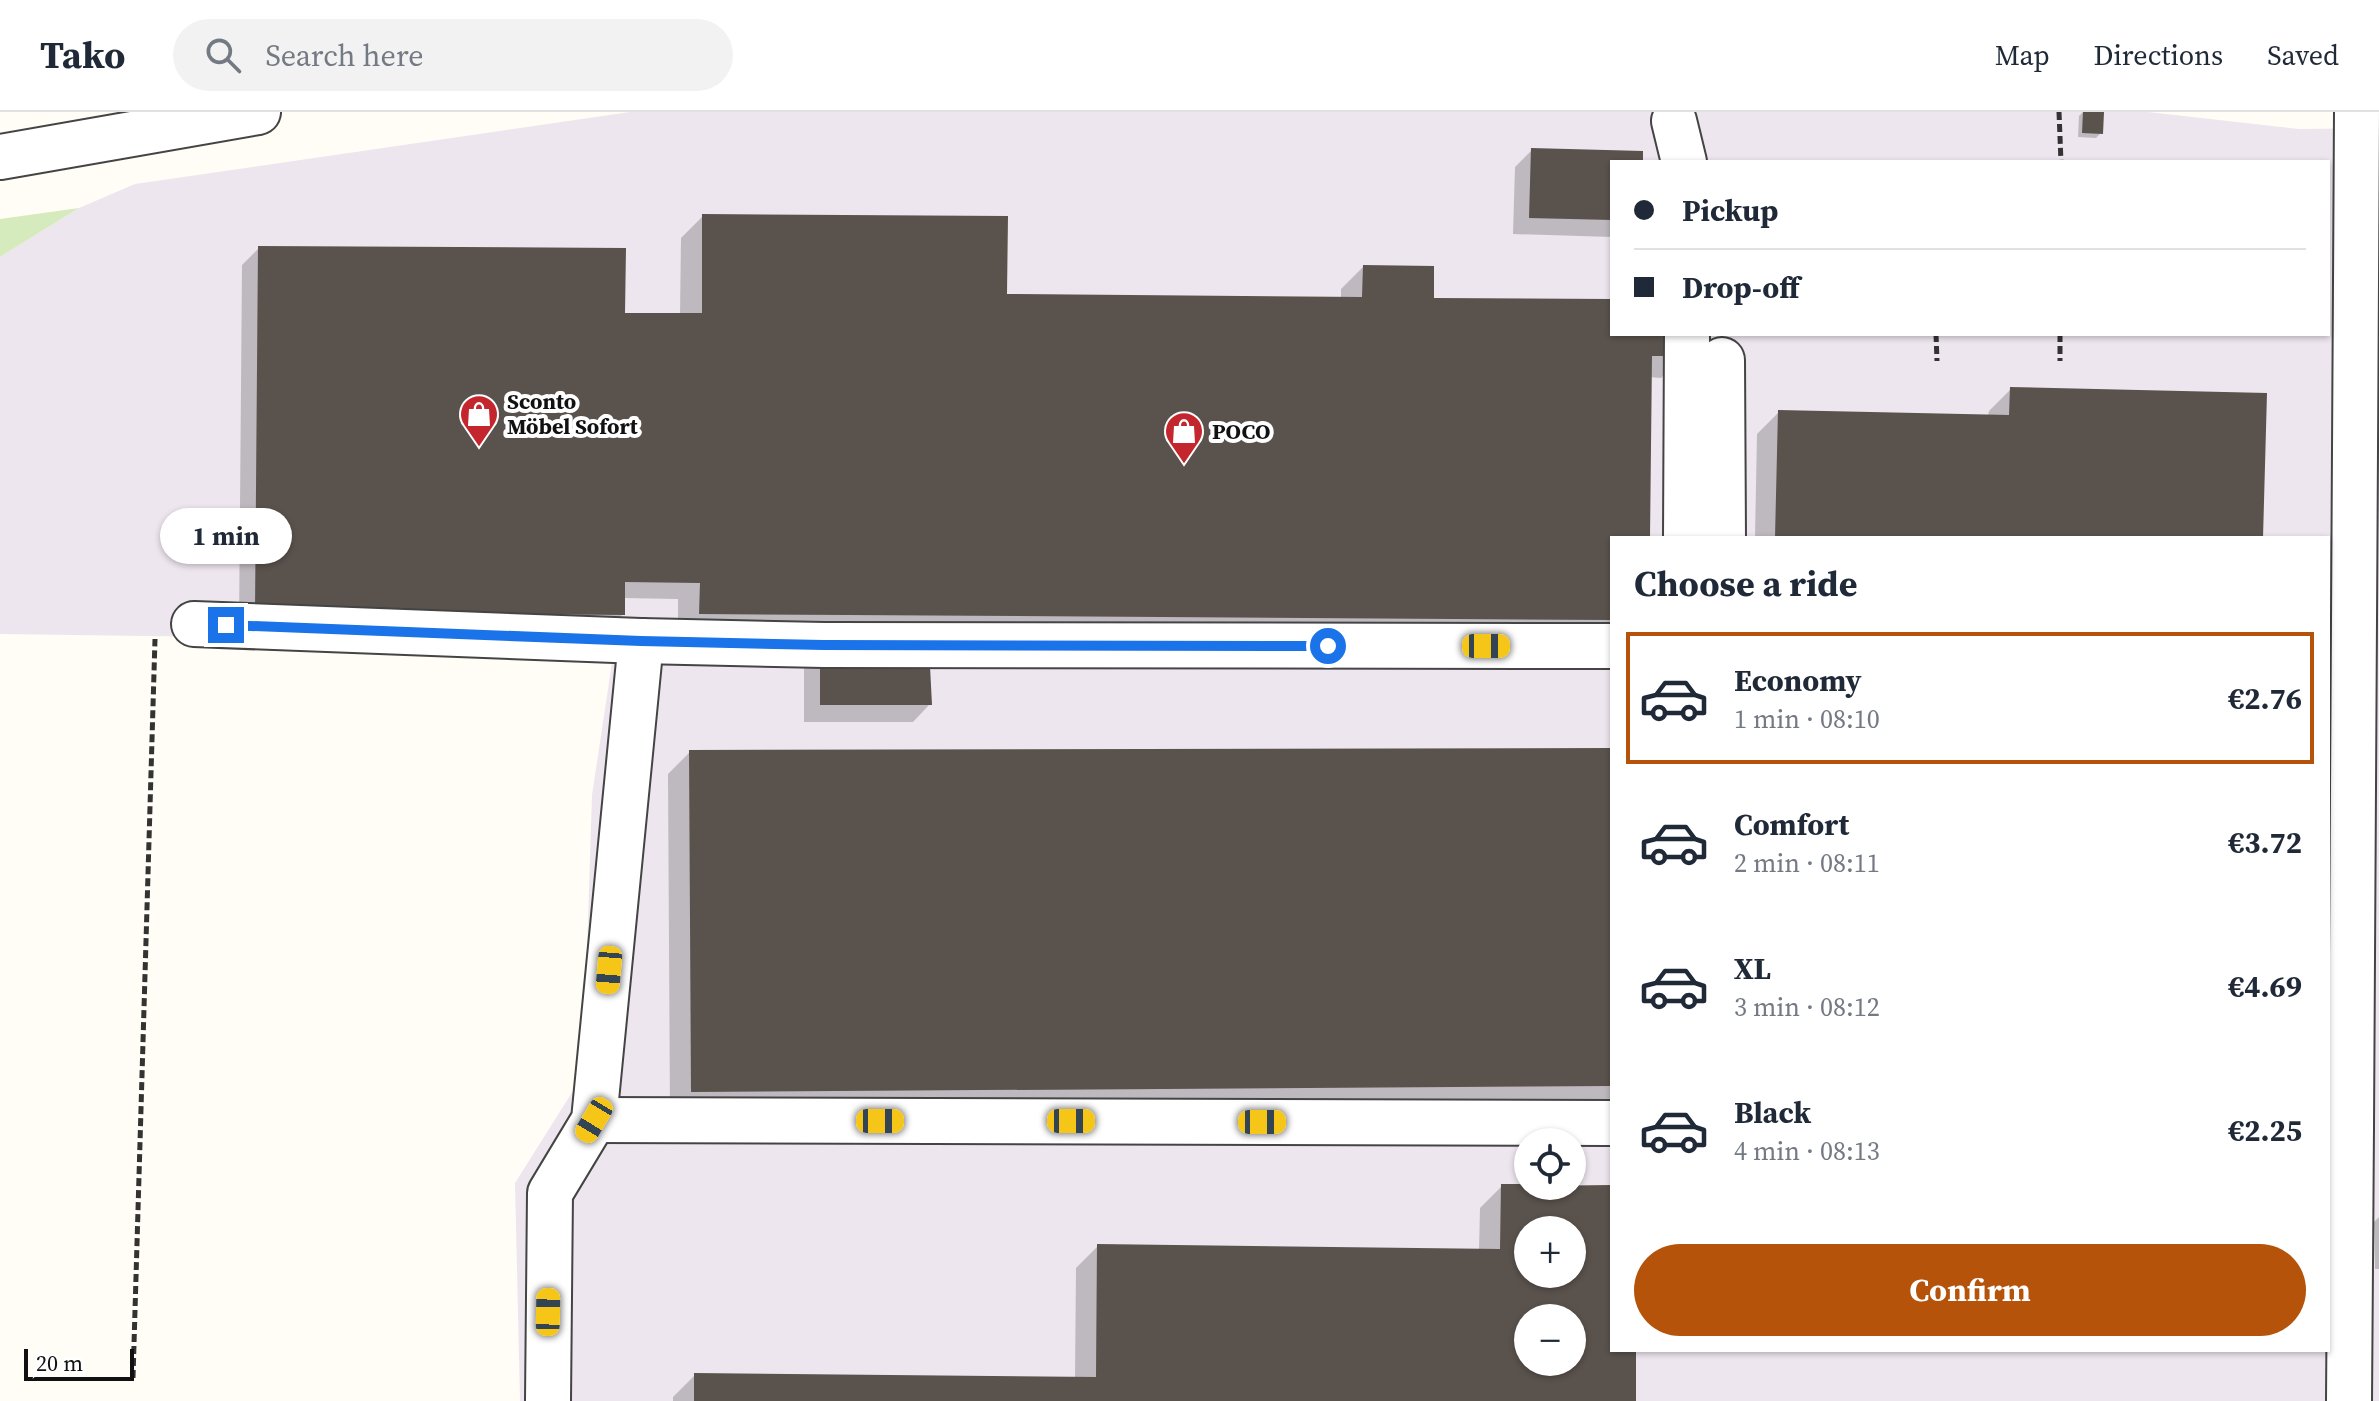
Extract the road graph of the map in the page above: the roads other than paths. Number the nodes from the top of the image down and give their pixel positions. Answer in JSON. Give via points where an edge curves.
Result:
{"nodes":[{"id":1,"x":258,"y":112,"type":"edge"},
{"id":2,"x":2357,"y":112,"type":"edge"},
{"id":3,"x":1674,"y":121,"type":"dead end"},
{"id":4,"x":0,"y":157,"type":"edge"},
{"id":5,"x":1684,"y":160,"type":"edge"},
{"id":6,"x":1687,"y":336,"type":"edge"},
{"id":7,"x":1722,"y":360,"type":"dead end"},
{"id":8,"x":1686,"y":536,"type":"edge"},
{"id":9,"x":1723,"y":536,"type":"edge"},
{"id":10,"x":175,"y":631,"type":"road end"},
{"id":11,"x":641,"y":641,"type":"junction"},
{"id":12,"x":1610,"y":646,"type":"edge"},
{"id":13,"x":2340,"y":723,"type":"edge"},
{"id":14,"x":594,"y":1120,"type":"junction"},
{"id":15,"x":1610,"y":1123,"type":"edge"},
{"id":16,"x":2339,"y":1126,"type":"edge"},
{"id":17,"x":548,"y":1401,"type":"edge"},
{"id":18,"x":2349,"y":1401,"type":"edge"}],
"edges":[{"from":1,"to":4,"type":"street"},
{"from":2,"to":13,"type":"street"},
{"from":3,"to":5,"type":"street"},
{"from":6,"to":8,"type":"street"},
{"from":7,"to":9,"type":"street"},
{"from":10,"to":11,"type":"street"},
{"from":11,"to":12,"type":"street"},
{"from":11,"to":14,"type":"street"},
{"from":13,"to":16,"type":"street"},
{"from":14,"to":15,"type":"street"},
{"from":14,"to":17,"type":"street","via":[[550,1193]]},
{"from":16,"to":18,"type":"street"}]}
